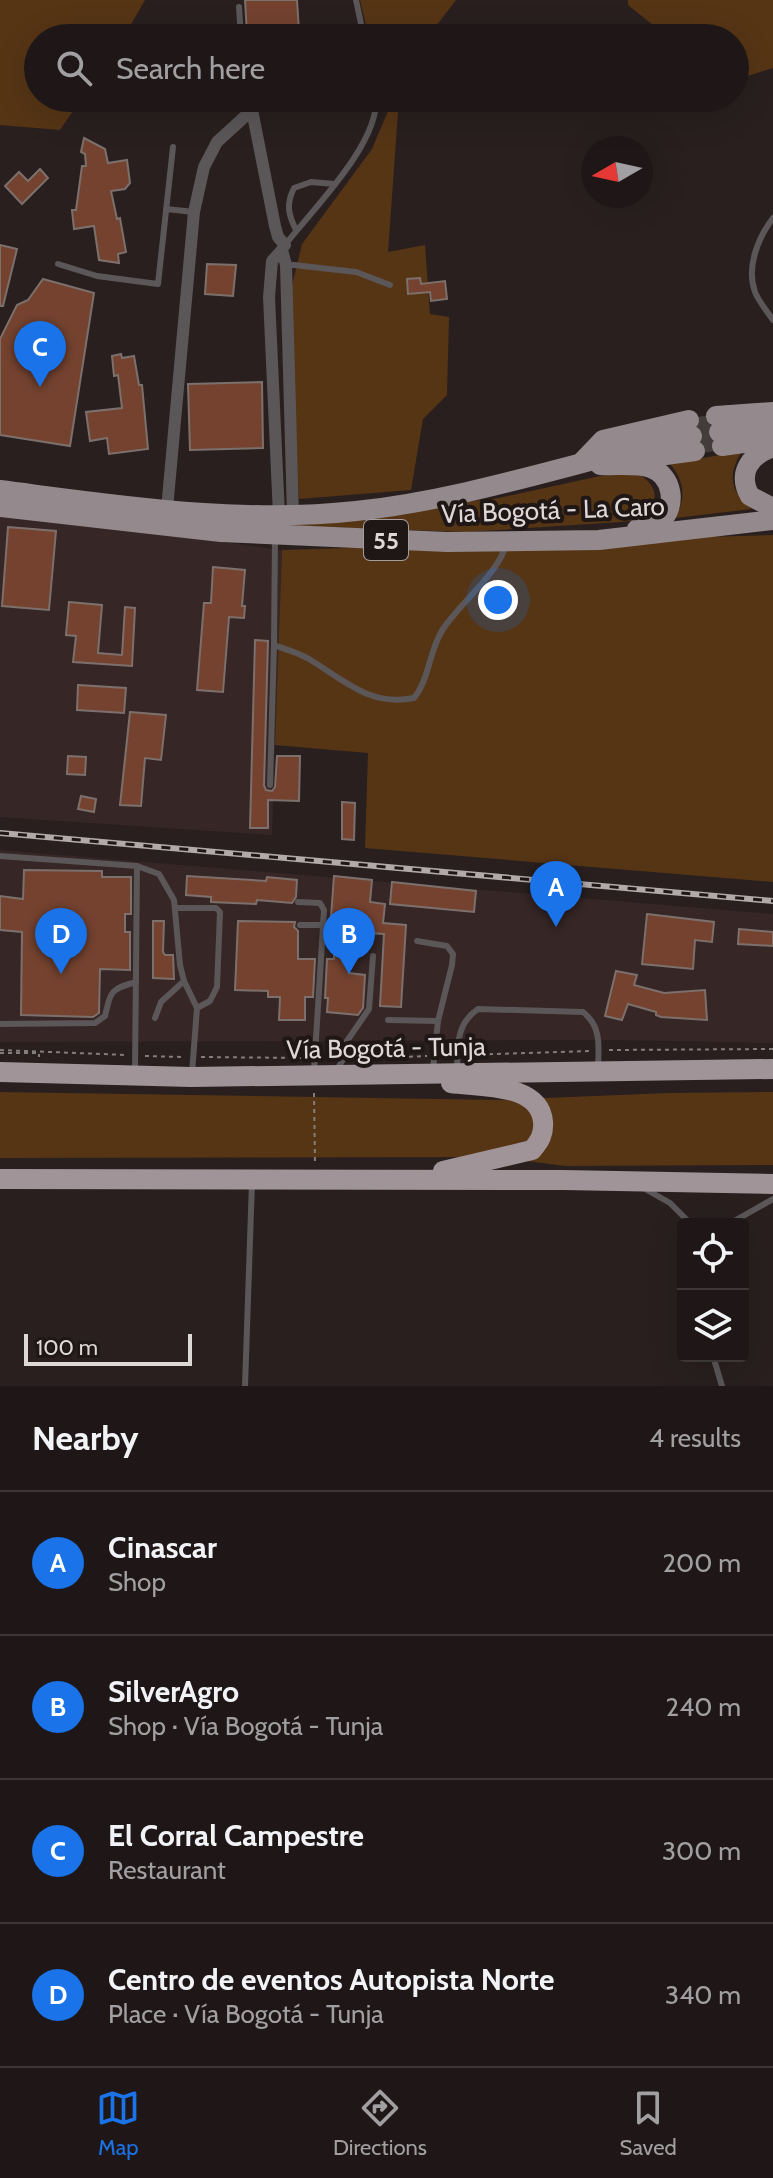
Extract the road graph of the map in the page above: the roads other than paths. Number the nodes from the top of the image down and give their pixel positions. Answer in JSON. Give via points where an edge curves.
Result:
{"nodes":[{"id":1,"x":356,"y":0,"type":"edge"},
{"id":2,"x":239,"y":7,"type":"dead end"},
{"id":3,"x":240,"y":24,"type":"edge"},
{"id":4,"x":361,"y":24,"type":"edge"},
{"id":5,"x":244,"y":112,"type":"edge"},
{"id":6,"x":253,"y":112,"type":"edge"},
{"id":7,"x":377,"y":112,"type":"edge"},
{"id":8,"x":173,"y":147,"type":"dead end"},
{"id":9,"x":335,"y":184,"type":"junction"},
{"id":10,"x":166,"y":209,"type":"junction"},
{"id":11,"x":194,"y":212,"type":"junction"},
{"id":12,"x":773,"y":218,"type":"edge"},
{"id":13,"x":296,"y":230,"type":"junction"},
{"id":14,"x":285,"y":245,"type":"joint"},
{"id":15,"x":58,"y":264,"type":"dead end"},
{"id":16,"x":286,"y":265,"type":"junction"},
{"id":17,"x":390,"y":285,"type":"dead end"},
{"id":18,"x":773,"y":320,"type":"edge"},
{"id":19,"x":773,"y":412,"type":"edge"},
{"id":20,"x":773,"y":422,"type":"edge"},
{"id":21,"x":719,"y":432,"type":"junction"},
{"id":22,"x":773,"y":434,"type":"edge"},
{"id":23,"x":773,"y":447,"type":"edge"},
{"id":24,"x":581,"y":463,"type":"junction"},
{"id":25,"x":0,"y":490,"type":"edge"},
{"id":26,"x":0,"y":507,"type":"edge"},
{"id":27,"x":773,"y":508,"type":"edge"},
{"id":28,"x":167,"y":509,"type":"junction"},
{"id":29,"x":773,"y":520,"type":"edge"},
{"id":30,"x":282,"y":522,"type":"junction"},
{"id":31,"x":507,"y":540,"type":"junction"},
{"id":32,"x":599,"y":540,"type":"junction"},
{"id":33,"x":274,"y":645,"type":"junction"},
{"id":34,"x":270,"y":785,"type":"dead end"},
{"id":35,"x":0,"y":856,"type":"edge"},
{"id":36,"x":137,"y":866,"type":"junction"},
{"id":37,"x":298,"y":902,"type":"dead end"},
{"id":38,"x":175,"y":908,"type":"junction"},
{"id":39,"x":300,"y":925,"type":"dead end"},
{"id":40,"x":323,"y":925,"type":"junction"},
{"id":41,"x":417,"y":941,"type":"dead end"},
{"id":42,"x":373,"y":956,"type":"dead end"},
{"id":43,"x":184,"y":981,"type":"junction"},
{"id":44,"x":136,"y":982,"type":"junction"},
{"id":45,"x":197,"y":1008,"type":"junction"},
{"id":46,"x":155,"y":1018,"type":"dead end"},
{"id":47,"x":388,"y":1020,"type":"dead end"},
{"id":48,"x":438,"y":1021,"type":"junction"},
{"id":49,"x":0,"y":1024,"type":"edge"},
{"id":50,"x":599,"y":1060,"type":"junction"},
{"id":51,"x":433,"y":1064,"type":"junction"},
{"id":52,"x":458,"y":1064,"type":"junction"},
{"id":53,"x":135,"y":1066,"type":"junction"},
{"id":54,"x":192,"y":1067,"type":"junction"},
{"id":55,"x":321,"y":1069,"type":"junction"},
{"id":56,"x":773,"y":1069,"type":"edge"},
{"id":57,"x":0,"y":1072,"type":"edge"},
{"id":58,"x":371,"y":1074,"type":"junction"},
{"id":59,"x":0,"y":1179,"type":"edge"},
{"id":60,"x":252,"y":1179,"type":"junction"},
{"id":61,"x":404,"y":1180,"type":"junction"},
{"id":62,"x":629,"y":1182,"type":"junction"},
{"id":63,"x":773,"y":1184,"type":"edge"},
{"id":64,"x":773,"y":1199,"type":"edge"},
{"id":65,"x":685,"y":1218,"type":"edge"},
{"id":66,"x":740,"y":1218,"type":"edge"},
{"id":67,"x":715,"y":1362,"type":"edge"},
{"id":68,"x":245,"y":1386,"type":"edge"},
{"id":69,"x":722,"y":1386,"type":"edge"}],
"edges":[{"from":1,"to":4,"type":"lane"},
{"from":2,"to":3,"type":"lane"},
{"from":5,"to":11,"type":"street","via":[[217,142],[204,167]]},
{"from":6,"to":14,"type":"street","via":[[275,226]]},
{"from":7,"to":9,"type":"lane"},
{"from":8,"to":10,"type":"lane"},
{"from":9,"to":13,"type":"lane"},
{"from":9,"to":13,"type":"lane","via":[[311,182],[294,188],[287,201]]},
{"from":10,"to":11,"type":"lane"},
{"from":10,"to":15,"type":"lane","via":[[158,284],[97,276]]},
{"from":11,"to":28,"type":"street"},
{"from":12,"to":18,"type":"lane","via":[[758,242],[751,276],[756,295]]},
{"from":13,"to":14,"type":"lane"},
{"from":16,"to":17,"type":"lane","via":[[356,272]]},
{"from":16,"to":30,"type":"street"},
{"from":16,"to":30,"type":"street","via":[[282,250],[272,261],[269,297]]},
{"from":19,"to":21,"type":"main road"},
{"from":20,"to":21,"type":"main road"},
{"from":21,"to":22,"type":"main road"},
{"from":23,"to":27,"type":"main road","via":[[750,461],[744,479],[750,496]]},
{"from":24,"to":24,"type":"main road","name":"Vía Bogotá - La Caro","number":"55","via":[[603,440],[692,436],[665,457]]},
{"from":24,"to":30,"type":"main road","name":"Vía Bogotá - La Caro","number":"55","via":[[429,500]]},
{"from":24,"to":32,"type":"main road","via":[[651,468],[671,492],[661,521]]},
{"from":25,"to":28,"type":"main road","name":"Vía Bogotá - La Caro","number":"55"},
{"from":26,"to":30,"type":"main road","name":"Vía Bogotá - La Caro","number":"55","via":[[166,527]]},
{"from":28,"to":30,"type":"main road","name":"Vía Bogotá - La Caro","number":"55"},
{"from":29,"to":32,"type":"main road","name":"Vía Bogotá - La Caro","number":"55"},
{"from":30,"to":31,"type":"main road","name":"Vía Bogotá - La Caro","number":"55","via":[[433,542]]},
{"from":30,"to":33,"type":"lane"},
{"from":31,"to":32,"type":"main road","name":"Vía Bogotá - La Caro","number":"55"},
{"from":31,"to":33,"type":"lane","via":[[493,568],[441,632],[414,698],[363,693],[307,658]]},
{"from":33,"to":34,"type":"lane"},
{"from":35,"to":36,"type":"lane"},
{"from":36,"to":38,"type":"lane","via":[[159,874]]},
{"from":36,"to":44,"type":"lane"},
{"from":37,"to":40,"type":"lane","via":[[320,903]]},
{"from":38,"to":43,"type":"lane"},
{"from":38,"to":45,"type":"lane","via":[[220,912],[217,987],[210,1001]]},
{"from":39,"to":40,"type":"lane"},
{"from":40,"to":55,"type":"lane"},
{"from":41,"to":48,"type":"lane","via":[[447,946],[453,954]]},
{"from":42,"to":55,"type":"lane","via":[[369,1009],[347,1041],[344,1058]]},
{"from":43,"to":45,"type":"lane"},
{"from":43,"to":46,"type":"lane","via":[[161,1002]]},
{"from":44,"to":49,"type":"lane","via":[[110,993],[105,1016],[95,1023]]},
{"from":44,"to":53,"type":"lane"},
{"from":45,"to":54,"type":"lane"},
{"from":47,"to":48,"type":"lane"},
{"from":48,"to":51,"type":"lane"},
{"from":50,"to":52,"type":"highway","name":"Vía Bogotá - Tunja"},
{"from":50,"to":52,"type":"lane","via":[[599,1036],[583,1012],[478,1009],[467,1017],[460,1035]]},
{"from":50,"to":56,"type":"highway","name":"Vía Bogotá - Tunja"},
{"from":51,"to":52,"type":"highway","name":"Vía Bogotá - Tunja"},
{"from":51,"to":58,"type":"highway","name":"Vía Bogotá - Tunja"},
{"from":53,"to":54,"type":"highway","name":"Vía Bogotá - Tunja"},
{"from":53,"to":57,"type":"highway","name":"Vía Bogotá - Tunja"},
{"from":54,"to":55,"type":"highway","name":"Vía Bogotá - Tunja"},
{"from":55,"to":58,"type":"highway","name":"Vía Bogotá - Tunja"},
{"from":58,"to":61,"type":"highway","via":[[511,1090],[534,1101],[542,1114],[541,1140],[532,1150]]},
{"from":59,"to":60,"type":"highway"},
{"from":60,"to":61,"type":"highway"},
{"from":60,"to":68,"type":"lane"},
{"from":61,"to":62,"type":"highway"},
{"from":62,"to":63,"type":"highway"},
{"from":62,"to":65,"type":"lane","via":[[670,1203]]},
{"from":64,"to":66,"type":"lane"},
{"from":67,"to":69,"type":"lane"}]}
